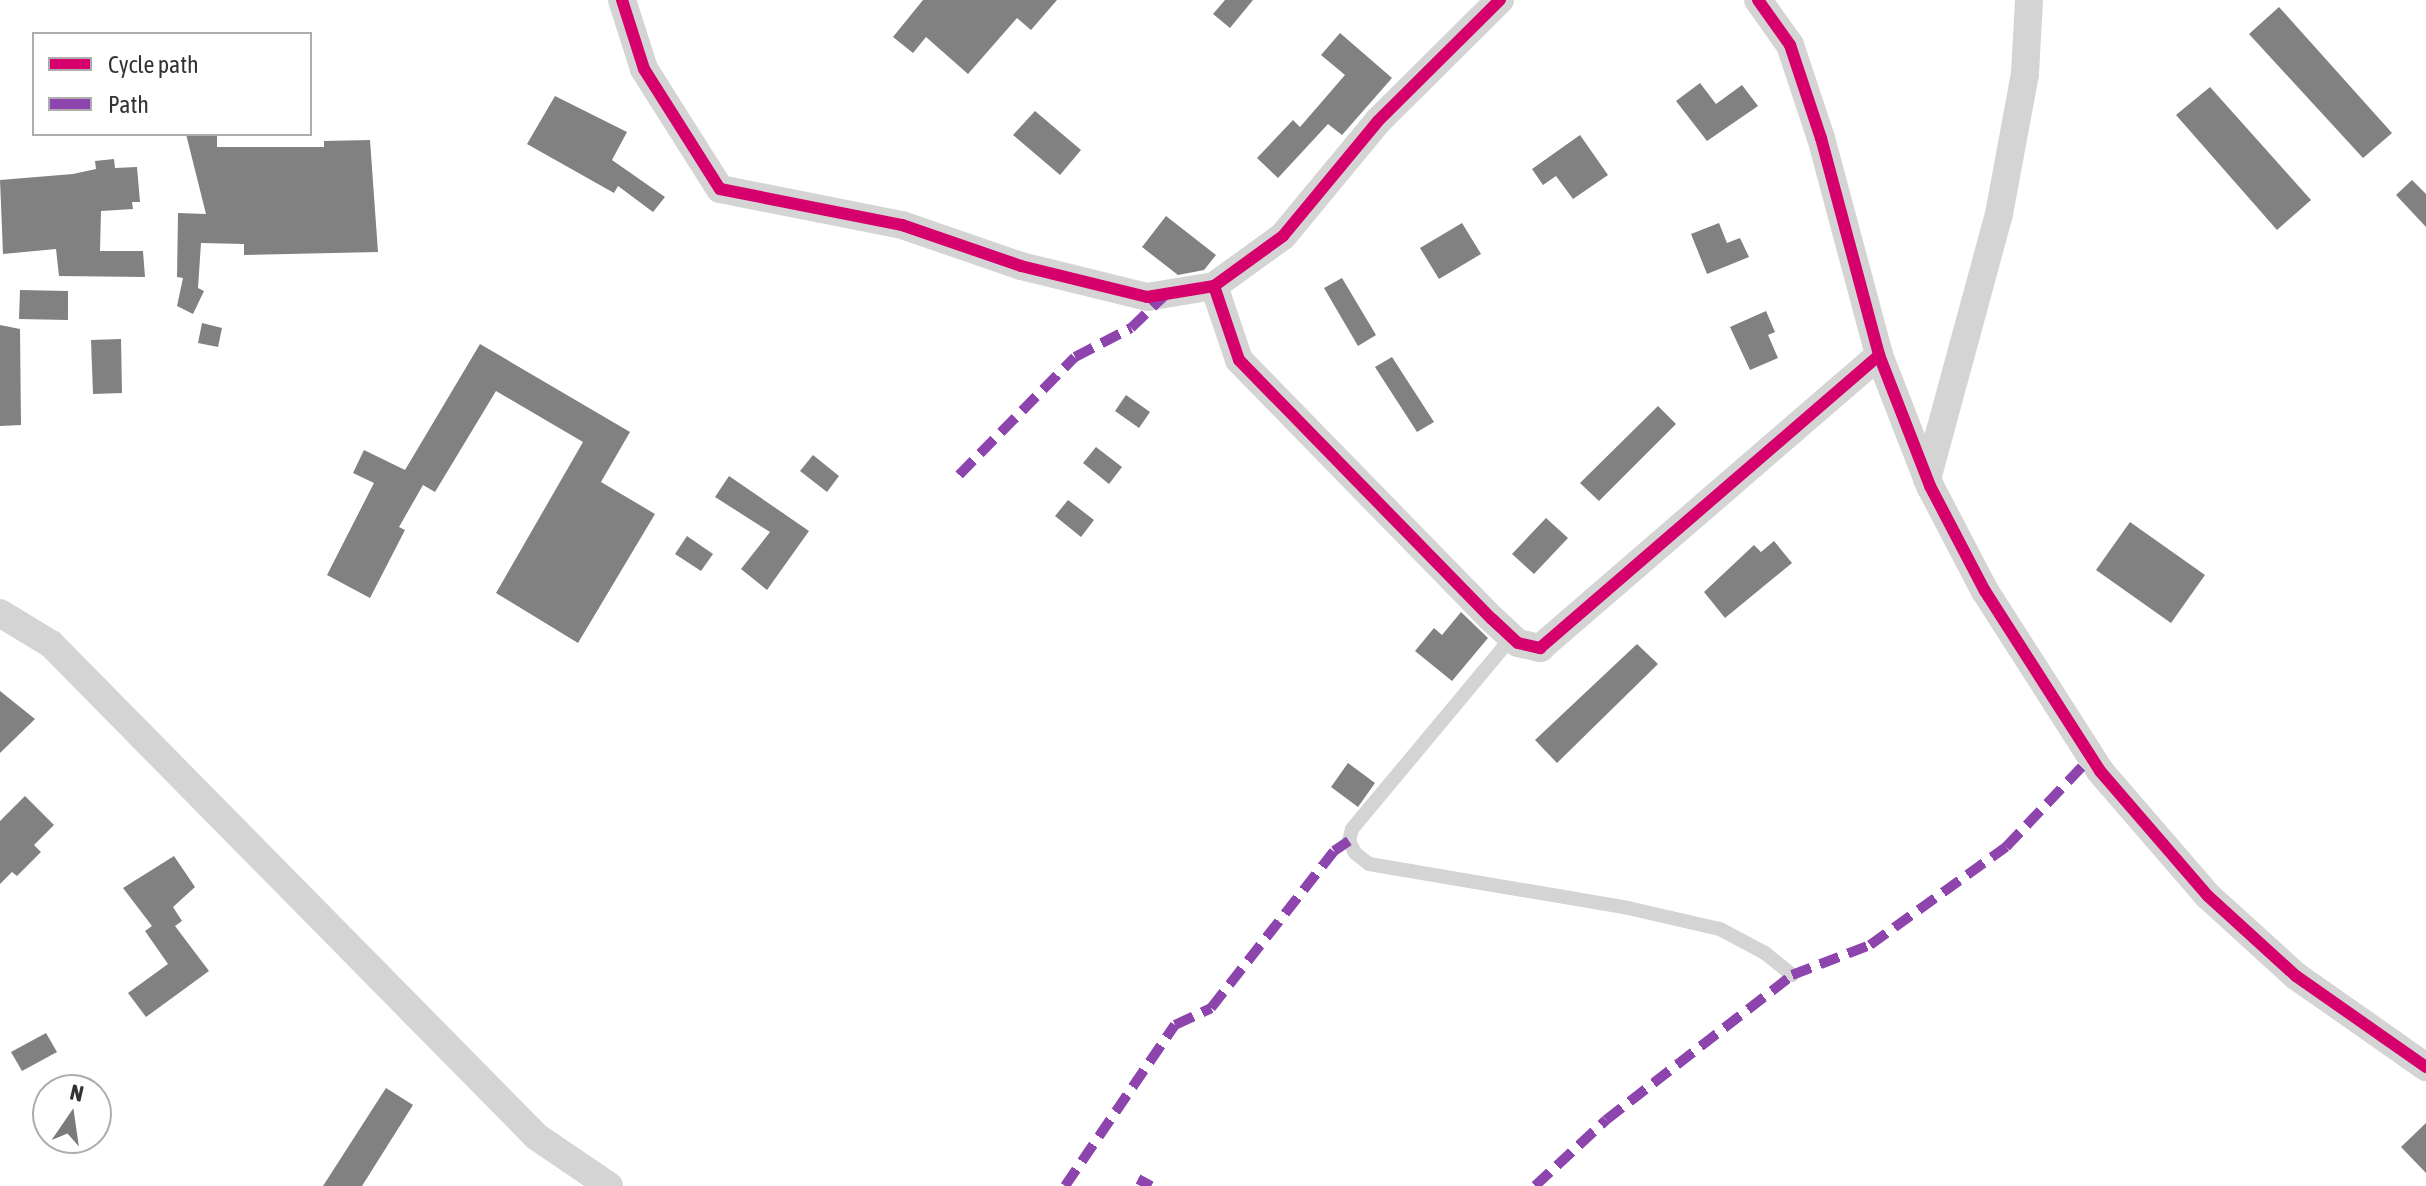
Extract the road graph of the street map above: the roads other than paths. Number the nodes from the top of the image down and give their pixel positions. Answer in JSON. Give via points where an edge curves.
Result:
{"nodes":[{"id":1,"x":622,"y":0,"type":"edge"},
{"id":2,"x":1500,"y":0,"type":"edge"},
{"id":3,"x":1758,"y":0,"type":"edge"},
{"id":4,"x":2029,"y":0,"type":"edge"},
{"id":5,"x":1214,"y":286,"type":"junction"},
{"id":6,"x":1879,"y":355,"type":"junction"},
{"id":7,"x":1927,"y":479,"type":"junction"},
{"id":8,"x":0,"y":613,"type":"edge"},
{"id":9,"x":1512,"y":637,"type":"junction"},
{"id":10,"x":1792,"y":975,"type":"dead end"},
{"id":11,"x":2426,"y":1067,"type":"edge"},
{"id":12,"x":609,"y":1186,"type":"edge"}],
"edges":[{"from":1,"to":5,"type":"street","via":[[644,69],[720,189],[902,225],[1021,266],[1147,297]]},
{"from":2,"to":5,"type":"street","via":[[1378,121],[1283,236]]},
{"from":3,"to":6,"type":"street","via":[[1790,45],[1821,138]]},
{"from":4,"to":7,"type":"street","via":[[2025,74],[1999,214]]},
{"from":5,"to":9,"type":"street","via":[[1239,360]]},
{"from":6,"to":7,"type":"street"},
{"from":6,"to":9,"type":"street","via":[[1560,635],[1540,648]]},
{"from":7,"to":11,"type":"street","via":[[1985,591],[2100,771],[2208,896],[2296,976]]},
{"from":8,"to":12,"type":"street","via":[[51,644],[537,1137]]},
{"from":9,"to":10,"type":"lane","via":[[1352,829],[1349,841],[1355,853],[1369,864],[1720,929],[1765,953]]}]}
